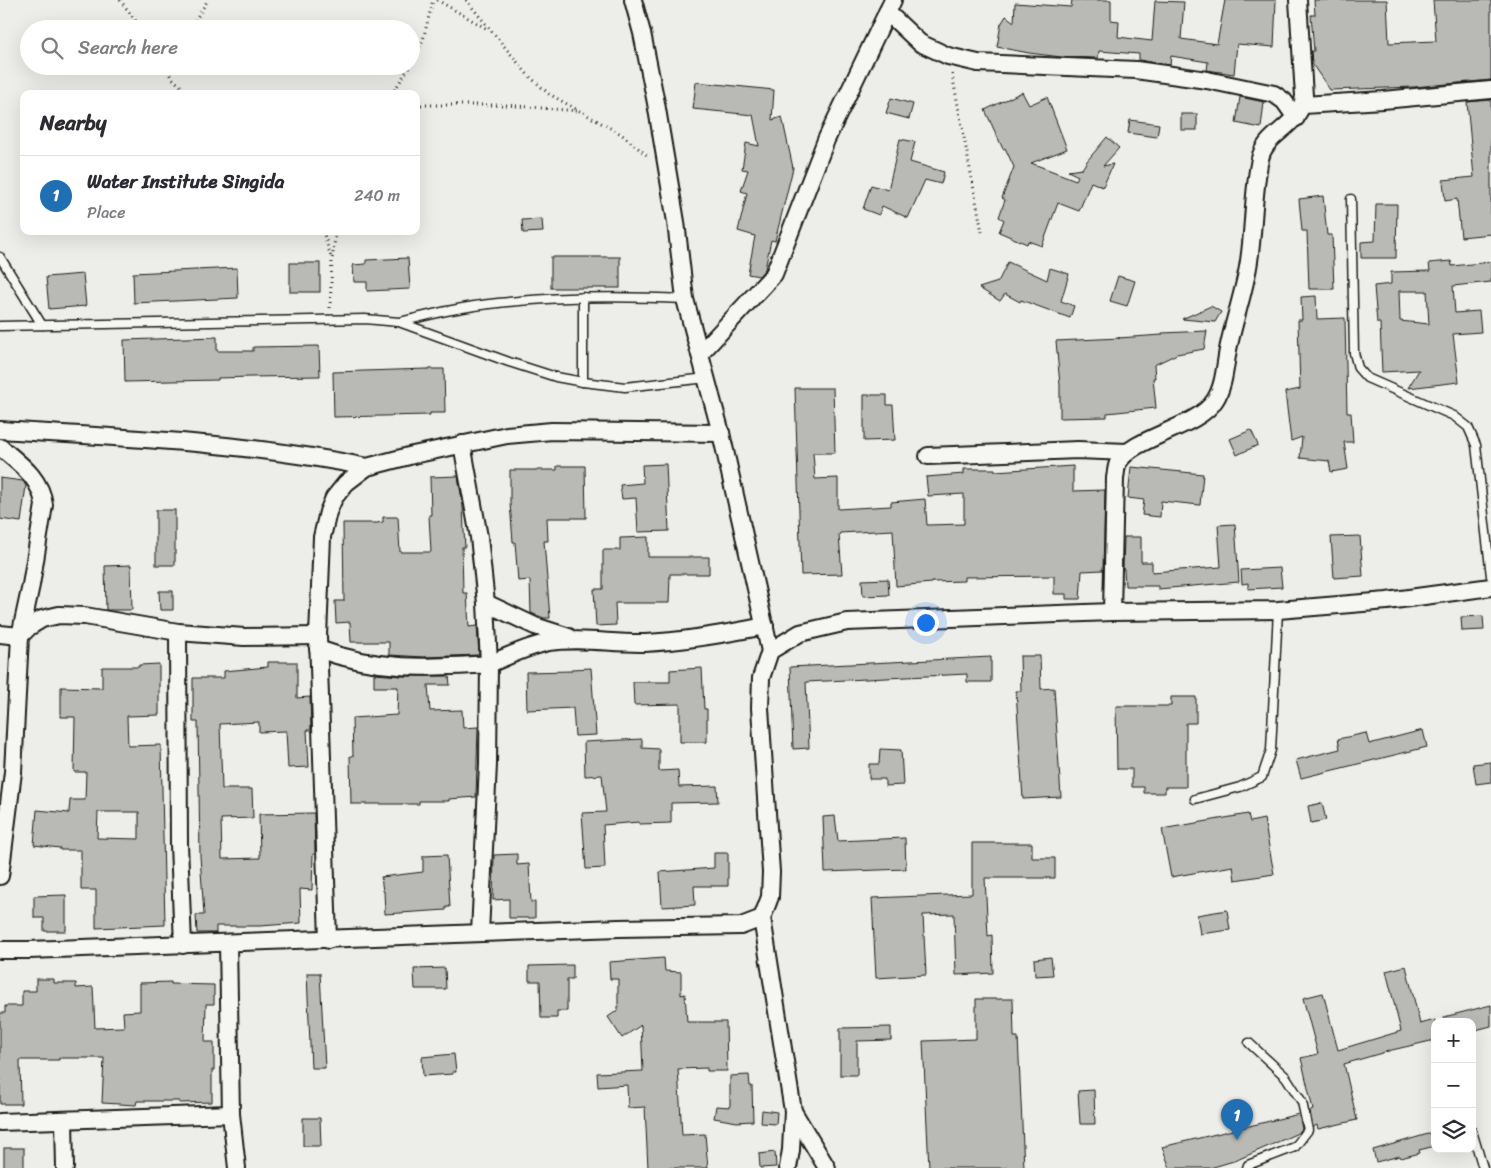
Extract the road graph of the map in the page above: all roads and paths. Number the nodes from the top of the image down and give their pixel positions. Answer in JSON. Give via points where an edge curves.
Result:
{"nodes":[{"id":1,"x":120,"y":0,"type":"edge"},
{"id":2,"x":208,"y":0,"type":"edge"},
{"id":3,"x":435,"y":0,"type":"edge"},
{"id":4,"x":466,"y":0,"type":"edge"},
{"id":5,"x":633,"y":0,"type":"edge"},
{"id":6,"x":1298,"y":0,"type":"edge"},
{"id":7,"x":890,"y":6,"type":"edge"},
{"id":8,"x":135,"y":20,"type":"edge"},
{"id":9,"x":196,"y":20,"type":"edge"},
{"id":10,"x":491,"y":31,"type":"junction"},
{"id":11,"x":420,"y":46,"type":"edge"},
{"id":12,"x":948,"y":56,"type":"junction"},
{"id":13,"x":170,"y":75,"type":"edge"},
{"id":14,"x":405,"y":75,"type":"edge"},
{"id":15,"x":185,"y":90,"type":"edge"},
{"id":16,"x":395,"y":90,"type":"edge"},
{"id":17,"x":1491,"y":90,"type":"edge"},
{"id":18,"x":420,"y":105,"type":"edge"},
{"id":19,"x":579,"y":111,"type":"junction"},
{"id":20,"x":1299,"y":111,"type":"junction"},
{"id":21,"x":668,"y":173,"type":"junction"},
{"id":22,"x":1351,"y":199,"type":"dead end"},
{"id":23,"x":982,"y":232,"type":"dead end"},
{"id":24,"x":324,"y":235,"type":"edge"},
{"id":25,"x":335,"y":235,"type":"edge"},
{"id":26,"x":0,"y":257,"type":"edge"},
{"id":27,"x":332,"y":260,"type":"junction"},
{"id":28,"x":583,"y":297,"type":"junction"},
{"id":29,"x":686,"y":299,"type":"junction"},
{"id":30,"x":330,"y":318,"type":"junction"},
{"id":31,"x":398,"y":322,"type":"junction"},
{"id":32,"x":42,"y":325,"type":"junction"},
{"id":33,"x":0,"y":326,"type":"edge"},
{"id":34,"x":700,"y":354,"type":"junction"},
{"id":35,"x":706,"y":378,"type":"junction"},
{"id":36,"x":583,"y":382,"type":"junction"},
{"id":37,"x":0,"y":430,"type":"edge"},
{"id":38,"x":721,"y":433,"type":"junction"},
{"id":39,"x":462,"y":444,"type":"junction"},
{"id":40,"x":0,"y":447,"type":"edge"},
{"id":41,"x":1127,"y":452,"type":"junction"},
{"id":42,"x":928,"y":456,"type":"dead end"},
{"id":43,"x":367,"y":467,"type":"junction"},
{"id":44,"x":1491,"y":576,"type":"edge"},
{"id":45,"x":1491,"y":587,"type":"edge"},
{"id":46,"x":486,"y":602,"type":"junction"},
{"id":47,"x":1278,"y":610,"type":"junction"},
{"id":48,"x":1112,"y":612,"type":"junction"},
{"id":49,"x":765,"y":626,"type":"junction"},
{"id":50,"x":178,"y":632,"type":"junction"},
{"id":51,"x":0,"y":634,"type":"edge"},
{"id":52,"x":20,"y":636,"type":"junction"},
{"id":53,"x":577,"y":640,"type":"junction"},
{"id":54,"x":318,"y":642,"type":"junction"},
{"id":55,"x":770,"y":651,"type":"junction"},
{"id":56,"x":489,"y":664,"type":"junction"},
{"id":57,"x":6,"y":772,"type":"edge"},
{"id":58,"x":1195,"y":799,"type":"dead end"},
{"id":59,"x":0,"y":876,"type":"edge"},
{"id":60,"x":762,"y":918,"type":"junction"},
{"id":61,"x":480,"y":933,"type":"junction"},
{"id":62,"x":328,"y":940,"type":"junction"},
{"id":63,"x":228,"y":943,"type":"junction"},
{"id":64,"x":182,"y":944,"type":"junction"},
{"id":65,"x":0,"y":950,"type":"edge"},
{"id":66,"x":1249,"y":1043,"type":"dead end"},
{"id":67,"x":793,"y":1111,"type":"junction"},
{"id":68,"x":231,"y":1114,"type":"junction"},
{"id":69,"x":64,"y":1120,"type":"junction"},
{"id":70,"x":0,"y":1122,"type":"edge"},
{"id":71,"x":1476,"y":1144,"type":"edge"},
{"id":72,"x":65,"y":1168,"type":"edge"},
{"id":73,"x":237,"y":1168,"type":"edge"},
{"id":74,"x":788,"y":1168,"type":"edge"},
{"id":75,"x":828,"y":1168,"type":"edge"},
{"id":76,"x":1247,"y":1168,"type":"edge"},
{"id":77,"x":1483,"y":1168,"type":"edge"}],
"edges":[{"from":1,"to":8,"type":"path"},
{"from":2,"to":9,"type":"path"},
{"from":3,"to":10,"type":"path"},
{"from":3,"to":11,"type":"path"},
{"from":4,"to":10,"type":"path"},
{"from":5,"to":21,"type":"street"},
{"from":6,"to":20,"type":"street","via":[[1304,96]]},
{"from":7,"to":12,"type":"street","via":[[920,43]]},
{"from":7,"to":34,"type":"street","via":[[826,140],[774,274]]},
{"from":10,"to":19,"type":"path","via":[[528,75],[549,94]]},
{"from":12,"to":20,"type":"street","via":[[978,63],[1136,70],[1207,80],[1274,94]]},
{"from":12,"to":23,"type":"path"},
{"from":13,"to":15,"type":"path"},
{"from":14,"to":16,"type":"path"},
{"from":17,"to":20,"type":"street"},
{"from":18,"to":19,"type":"path","via":[[505,105]]},
{"from":19,"to":21,"type":"path","via":[[621,134]]},
{"from":20,"to":41,"type":"street","via":[[1260,156],[1249,262],[1215,400],[1191,419]]},
{"from":21,"to":29,"type":"street"},
{"from":22,"to":44,"type":"lane","via":[[1354,353],[1358,368],[1367,378],[1454,416],[1468,427],[1476,445]]},
{"from":24,"to":27,"type":"path"},
{"from":25,"to":27,"type":"path"},
{"from":26,"to":32,"type":"lane"},
{"from":27,"to":30,"type":"path"},
{"from":28,"to":29,"type":"lane"},
{"from":28,"to":31,"type":"lane","via":[[498,303]]},
{"from":28,"to":36,"type":"lane"},
{"from":29,"to":34,"type":"street"},
{"from":30,"to":31,"type":"lane"},
{"from":30,"to":32,"type":"lane"},
{"from":31,"to":36,"type":"lane","via":[[518,365]]},
{"from":32,"to":33,"type":"lane"},
{"from":34,"to":35,"type":"street"},
{"from":35,"to":36,"type":"lane","via":[[625,387]]},
{"from":35,"to":38,"type":"street"},
{"from":37,"to":43,"type":"street","via":[[222,446],[315,456]]},
{"from":38,"to":39,"type":"street","via":[[552,431]]},
{"from":38,"to":49,"type":"street"},
{"from":39,"to":43,"type":"street"},
{"from":39,"to":46,"type":"street","via":[[479,537]]},
{"from":40,"to":52,"type":"street","via":[[23,467],[43,492],[36,560]]},
{"from":41,"to":42,"type":"street","via":[[1078,450]]},
{"from":41,"to":48,"type":"street","via":[[1118,464],[1115,478]]},
{"from":43,"to":54,"type":"street","via":[[346,483],[328,512],[322,537]]},
{"from":45,"to":47,"type":"street"},
{"from":46,"to":53,"type":"street","via":[[535,626]]},
{"from":46,"to":56,"type":"street"},
{"from":47,"to":48,"type":"street"},
{"from":47,"to":58,"type":"lane","via":[[1271,750],[1262,777],[1240,787]]},
{"from":48,"to":55,"type":"street","via":[[847,622],[800,633]]},
{"from":49,"to":53,"type":"street","via":[[671,641]]},
{"from":49,"to":55,"type":"street"},
{"from":50,"to":52,"type":"street","via":[[84,616],[59,615],[42,619]]},
{"from":50,"to":54,"type":"street"},
{"from":50,"to":64,"type":"street"},
{"from":51,"to":52,"type":"street"},
{"from":52,"to":57,"type":"street"},
{"from":53,"to":56,"type":"street","via":[[550,642]]},
{"from":54,"to":56,"type":"street","via":[[358,661],[381,665],[412,668]]},
{"from":54,"to":62,"type":"street"},
{"from":55,"to":60,"type":"street","via":[[761,678],[760,708],[772,872],[770,896]]},
{"from":56,"to":61,"type":"street","via":[[488,781]]},
{"from":57,"to":59,"type":"street"},
{"from":60,"to":61,"type":"street","via":[[741,926]]},
{"from":60,"to":67,"type":"street"},
{"from":61,"to":62,"type":"street"},
{"from":62,"to":63,"type":"street"},
{"from":63,"to":64,"type":"street"},
{"from":63,"to":68,"type":"street"},
{"from":64,"to":65,"type":"street"},
{"from":66,"to":76,"type":"lane","via":[[1286,1077],[1302,1102],[1308,1130],[1295,1147]]},
{"from":67,"to":74,"type":"street"},
{"from":67,"to":75,"type":"street"},
{"from":68,"to":69,"type":"street"},
{"from":68,"to":73,"type":"street"},
{"from":69,"to":70,"type":"street"},
{"from":69,"to":72,"type":"street"},
{"from":71,"to":77,"type":"lane"}]}
